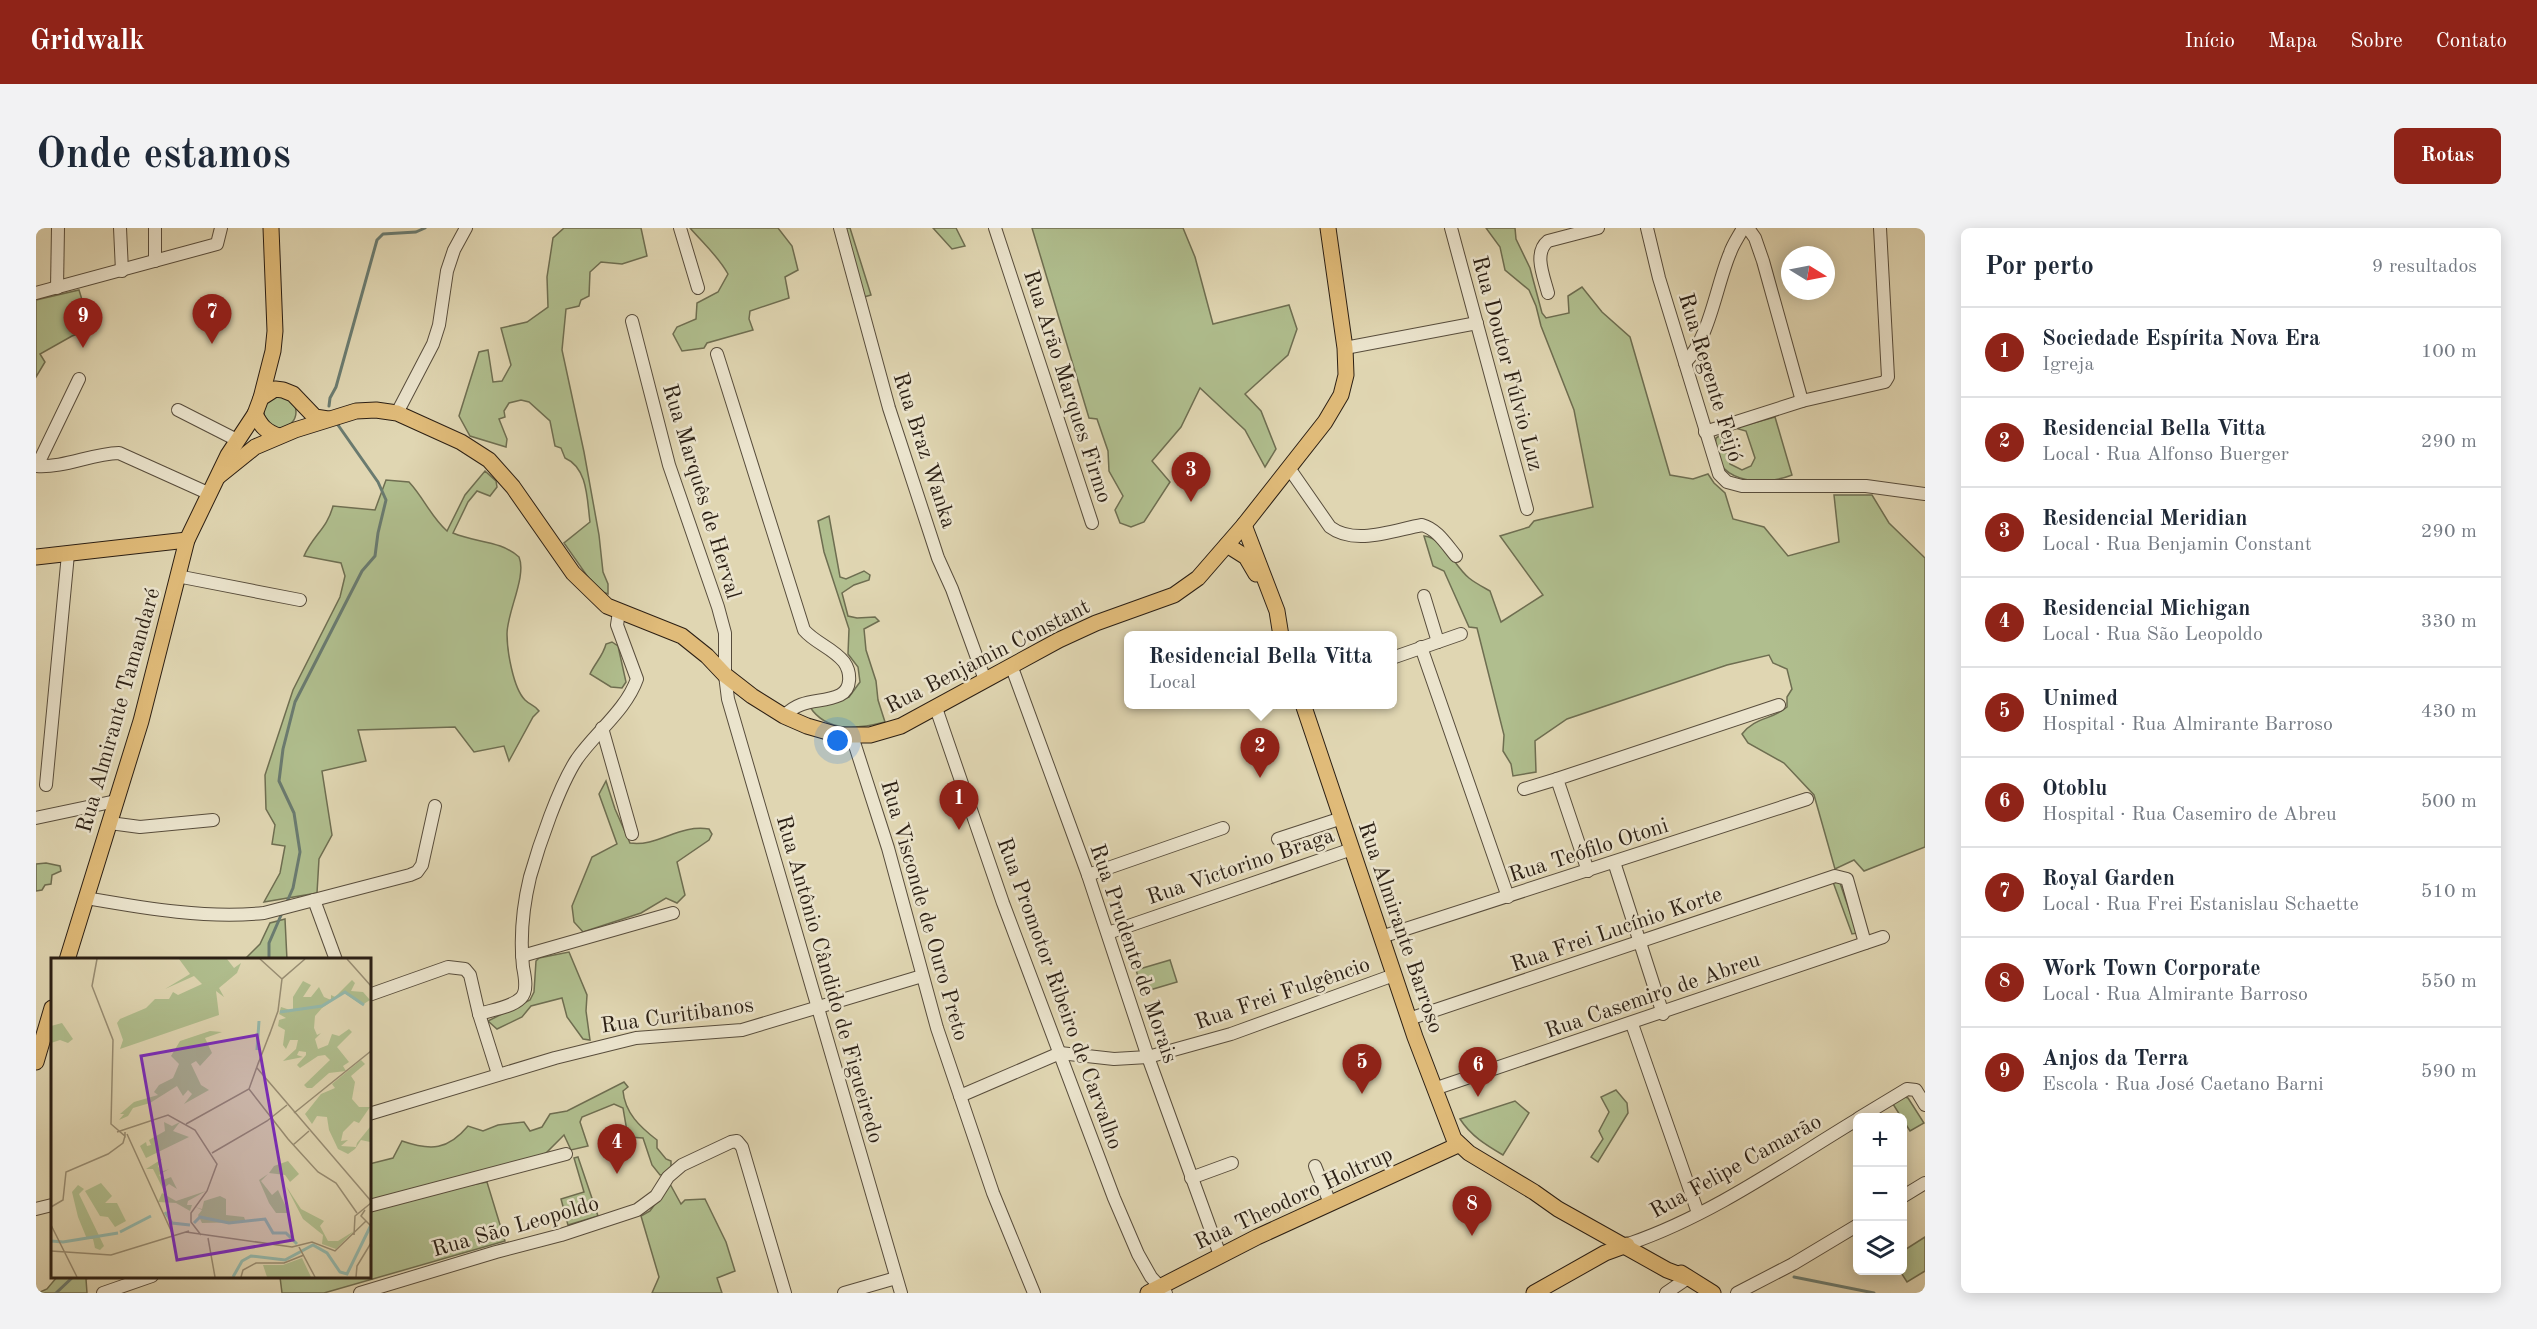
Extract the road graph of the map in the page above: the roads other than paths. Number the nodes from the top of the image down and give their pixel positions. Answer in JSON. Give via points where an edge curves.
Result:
{"nodes":[{"id":1,"x":58,"y":228,"type":"edge"},
{"id":2,"x":120,"y":228,"type":"edge"},
{"id":3,"x":155,"y":228,"type":"edge"},
{"id":4,"x":221,"y":228,"type":"edge"},
{"id":5,"x":271,"y":228,"type":"edge"},
{"id":6,"x":466,"y":228,"type":"edge"},
{"id":7,"x":680,"y":228,"type":"edge"},
{"id":8,"x":840,"y":228,"type":"edge"},
{"id":9,"x":995,"y":228,"type":"edge"},
{"id":10,"x":1328,"y":228,"type":"edge"},
{"id":11,"x":1451,"y":228,"type":"edge"},
{"id":12,"x":1598,"y":228,"type":"edge"},
{"id":13,"x":1647,"y":228,"type":"edge"},
{"id":14,"x":1743,"y":228,"type":"edge"},
{"id":15,"x":1748,"y":228,"type":"edge"},
{"id":16,"x":1880,"y":228,"type":"edge"},
{"id":17,"x":155,"y":261,"type":"junction"},
{"id":18,"x":122,"y":271,"type":"junction"},
{"id":19,"x":57,"y":288,"type":"junction"},
{"id":20,"x":698,"y":288,"type":"dead end"},
{"id":21,"x":36,"y":293,"type":"edge"},
{"id":22,"x":1548,"y":293,"type":"dead end"},
{"id":23,"x":632,"y":321,"type":"dead end"},
{"id":24,"x":1477,"y":323,"type":"junction"},
{"id":25,"x":1345,"y":348,"type":"junction"},
{"id":26,"x":273,"y":351,"type":"junction"},
{"id":27,"x":717,"y":354,"type":"dead end"},
{"id":28,"x":1685,"y":363,"type":"junction"},
{"id":29,"x":79,"y":379,"type":"dead end"},
{"id":30,"x":283,"y":390,"type":"junction"},
{"id":31,"x":261,"y":398,"type":"junction"},
{"id":32,"x":1802,"y":401,"type":"junction"},
{"id":33,"x":300,"y":402,"type":"junction"},
{"id":34,"x":178,"y":410,"type":"dead end"},
{"id":35,"x":397,"y":413,"type":"junction"},
{"id":36,"x":255,"y":414,"type":"junction"},
{"id":37,"x":328,"y":419,"type":"junction"},
{"id":38,"x":295,"y":430,"type":"junction"},
{"id":39,"x":1705,"y":432,"type":"junction"},
{"id":40,"x":279,"y":436,"type":"junction"},
{"id":41,"x":237,"y":440,"type":"junction"},
{"id":42,"x":36,"y":466,"type":"edge"},
{"id":43,"x":1289,"y":468,"type":"junction"},
{"id":44,"x":219,"y":476,"type":"junction"},
{"id":45,"x":210,"y":494,"type":"junction"},
{"id":46,"x":1925,"y":494,"type":"edge"},
{"id":47,"x":1527,"y":509,"type":"dead end"},
{"id":48,"x":1092,"y":523,"type":"dead end"},
{"id":49,"x":1244,"y":525,"type":"junction"},
{"id":50,"x":187,"y":540,"type":"junction"},
{"id":51,"x":1227,"y":545,"type":"junction"},
{"id":52,"x":68,"y":554,"type":"junction"},
{"id":53,"x":1456,"y":556,"type":"dead end"},
{"id":54,"x":36,"y":557,"type":"edge"},
{"id":55,"x":177,"y":576,"type":"junction"},
{"id":56,"x":1425,"y":596,"type":"dead end"},
{"id":57,"x":300,"y":600,"type":"dead end"},
{"id":58,"x":619,"y":612,"type":"junction"},
{"id":59,"x":1279,"y":631,"type":"edge"},
{"id":60,"x":1280,"y":631,"type":"edge"},
{"id":61,"x":1461,"y":634,"type":"dead end"},
{"id":62,"x":1438,"y":642,"type":"junction"},
{"id":63,"x":1421,"y":648,"type":"junction"},
{"id":64,"x":1397,"y":656,"type":"edge"},
{"id":65,"x":1011,"y":665,"type":"junction"},
{"id":66,"x":725,"y":675,"type":"junction"},
{"id":67,"x":985,"y":680,"type":"junction"},
{"id":68,"x":1779,"y":705,"type":"dead end"},
{"id":69,"x":936,"y":708,"type":"junction"},
{"id":70,"x":1305,"y":709,"type":"edge"},
{"id":71,"x":784,"y":716,"type":"junction"},
{"id":72,"x":602,"y":728,"type":"junction"},
{"id":73,"x":852,"y":736,"type":"junction"},
{"id":74,"x":1557,"y":779,"type":"junction"},
{"id":75,"x":46,"y":785,"type":"dead end"},
{"id":76,"x":1524,"y":789,"type":"dead end"},
{"id":77,"x":1807,"y":800,"type":"dead end"},
{"id":78,"x":116,"y":801,"type":"junction"},
{"id":79,"x":435,"y":806,"type":"dead end"},
{"id":80,"x":36,"y":818,"type":"edge"},
{"id":81,"x":1342,"y":818,"type":"junction"},
{"id":82,"x":213,"y":820,"type":"dead end"},
{"id":83,"x":110,"y":823,"type":"junction"},
{"id":84,"x":1223,"y":828,"type":"dead end"},
{"id":85,"x":632,"y":834,"type":"dead end"},
{"id":86,"x":1278,"y":839,"type":"dead end"},
{"id":87,"x":1352,"y":849,"type":"junction"},
{"id":88,"x":1614,"y":862,"type":"junction"},
{"id":89,"x":1588,"y":871,"type":"junction"},
{"id":90,"x":1088,"y":875,"type":"junction"},
{"id":91,"x":1508,"y":897,"type":"junction"},
{"id":92,"x":86,"y":898,"type":"junction"},
{"id":93,"x":315,"y":900,"type":"junction"},
{"id":94,"x":673,"y":913,"type":"dead end"},
{"id":95,"x":1107,"y":933,"type":"junction"},
{"id":96,"x":1883,"y":937,"type":"dead end"},
{"id":97,"x":1382,"y":938,"type":"junction"},
{"id":98,"x":1640,"y":942,"type":"junction"},
{"id":99,"x":1865,"y":943,"type":"junction"},
{"id":100,"x":522,"y":956,"type":"junction"},
{"id":101,"x":68,"y":958,"type":"edge"},
{"id":102,"x":335,"y":958,"type":"edge"},
{"id":103,"x":922,"y":975,"type":"junction"},
{"id":104,"x":1394,"y":975,"type":"junction"},
{"id":105,"x":370,"y":995,"type":"edge"},
{"id":106,"x":817,"y":1007,"type":"junction"},
{"id":107,"x":51,"y":1011,"type":"edge"},
{"id":108,"x":479,"y":1014,"type":"junction"},
{"id":109,"x":1663,"y":1014,"type":"junction"},
{"id":110,"x":1409,"y":1019,"type":"junction"},
{"id":111,"x":1632,"y":1024,"type":"junction"},
{"id":112,"x":1060,"y":1053,"type":"junction"},
{"id":113,"x":1148,"y":1057,"type":"junction"},
{"id":114,"x":36,"y":1062,"type":"edge"},
{"id":115,"x":498,"y":1074,"type":"junction"},
{"id":116,"x":1434,"y":1089,"type":"junction"},
{"id":117,"x":960,"y":1096,"type":"junction"},
{"id":118,"x":1925,"y":1106,"type":"edge"},
{"id":119,"x":1866,"y":1113,"type":"edge"},
{"id":120,"x":370,"y":1114,"type":"edge"},
{"id":121,"x":1853,"y":1121,"type":"edge"},
{"id":122,"x":1458,"y":1144,"type":"junction"},
{"id":123,"x":566,"y":1154,"type":"dead end"},
{"id":124,"x":1233,"y":1163,"type":"dead end"},
{"id":125,"x":1315,"y":1166,"type":"dead end"},
{"id":126,"x":1191,"y":1178,"type":"junction"},
{"id":127,"x":1925,"y":1183,"type":"edge"},
{"id":128,"x":1907,"y":1194,"type":"edge"},
{"id":129,"x":1330,"y":1203,"type":"junction"},
{"id":130,"x":51,"y":1205,"type":"edge"},
{"id":131,"x":370,"y":1206,"type":"edge"},
{"id":132,"x":36,"y":1209,"type":"edge"},
{"id":133,"x":1698,"y":1213,"type":"junction"},
{"id":134,"x":1853,"y":1226,"type":"edge"},
{"id":135,"x":1627,"y":1245,"type":"junction"},
{"id":136,"x":1220,"y":1255,"type":"junction"},
{"id":137,"x":146,"y":1278,"type":"edge"},
{"id":138,"x":896,"y":1278,"type":"junction"},
{"id":139,"x":1688,"y":1278,"type":"junction"},
{"id":140,"x":1158,"y":1291,"type":"edge"},
{"id":141,"x":103,"y":1293,"type":"edge"},
{"id":142,"x":360,"y":1293,"type":"edge"},
{"id":143,"x":785,"y":1293,"type":"edge"},
{"id":144,"x":844,"y":1293,"type":"edge"},
{"id":145,"x":901,"y":1293,"type":"edge"},
{"id":146,"x":1034,"y":1293,"type":"edge"},
{"id":147,"x":1534,"y":1293,"type":"edge"},
{"id":148,"x":1666,"y":1293,"type":"edge"},
{"id":149,"x":1713,"y":1293,"type":"edge"},
{"id":150,"x":1737,"y":1293,"type":"edge"}],
"edges":[{"from":1,"to":19,"type":"street"},
{"from":2,"to":18,"type":"street"},
{"from":3,"to":17,"type":"street"},
{"from":4,"to":17,"type":"street","via":[[217,244]]},
{"from":5,"to":26,"type":"main road"},
{"from":6,"to":35,"type":"street","via":[[447,271],[433,344]]},
{"from":7,"to":20,"type":"street"},
{"from":8,"to":67,"type":"street","name":"Rua Braz Wanka","via":[[889,408],[938,558]]},
{"from":9,"to":48,"type":"street","name":"Rua Arão Marques Firmo"},
{"from":10,"to":25,"type":"main road","name":"Rua Benjamin Constant"},
{"from":11,"to":24,"type":"street","name":"Rua Doutor Fúlvio Luz"},
{"from":12,"to":22,"type":"street","via":[[1542,246]]},
{"from":13,"to":28,"type":"street","name":"Rua Regente Feijó"},
{"from":14,"to":28,"type":"street","via":[[1730,252],[1693,354]]},
{"from":15,"to":32,"type":"street","via":[[1763,261]]},
{"from":16,"to":32,"type":"street","via":[[1888,377],[1885,382]]},
{"from":17,"to":18,"type":"street"},
{"from":18,"to":19,"type":"street"},
{"from":19,"to":21,"type":"street"},
{"from":23,"to":66,"type":"street","name":"Rua Marquês de Herval","via":[[669,465],[718,607],[724,633]]},
{"from":24,"to":25,"type":"street"},
{"from":24,"to":47,"type":"street","name":"Rua Doutor Fúlvio Luz"},
{"from":25,"to":43,"type":"main road","name":"Rua Benjamin Constant","via":[[1346,375],[1338,402]]},
{"from":26,"to":30,"type":"main road"},
{"from":26,"to":31,"type":"main road"},
{"from":27,"to":71,"type":"street","via":[[804,630],[844,662],[849,671],[850,682],[839,696],[796,706]]},
{"from":28,"to":39,"type":"street","name":"Rua Regente Feijó"},
{"from":29,"to":42,"type":"street"},
{"from":30,"to":31,"type":"main road","via":[[275,389]]},
{"from":30,"to":33,"type":"main road"},
{"from":31,"to":36,"type":"main road"},
{"from":32,"to":39,"type":"street"},
{"from":33,"to":37,"type":"main road","via":[[315,417]]},
{"from":33,"to":38,"type":"main road","via":[[302,412]]},
{"from":34,"to":41,"type":"street"},
{"from":35,"to":37,"type":"main road","name":"Rua Benjamin Constant","via":[[356,411]]},
{"from":35,"to":58,"type":"main road","name":"Rua Benjamin Constant","via":[[468,445],[489,460],[513,487],[573,573],[597,598]]},
{"from":36,"to":40,"type":"main road","via":[[268,433]]},
{"from":36,"to":41,"type":"main road","name":"Rua Almirante Tamandaré"},
{"from":37,"to":38,"type":"main road","name":"Rua Benjamin Constant"},
{"from":38,"to":40,"type":"main road"},
{"from":39,"to":46,"type":"street","name":"Rua Regente Feijó","via":[[1719,474],[1734,485],[1866,486]]},
{"from":40,"to":44,"type":"main road","name":"Rua Almirante Tamandaré","via":[[255,447]]},
{"from":41,"to":44,"type":"main road","name":"Rua Almirante Tamandaré"},
{"from":42,"to":45,"type":"street","via":[[67,465],[119,453]]},
{"from":43,"to":49,"type":"main road","name":"Rua Benjamin Constant"},
{"from":43,"to":53,"type":"street","via":[[1338,533],[1363,536],[1422,525],[1440,536]]},
{"from":44,"to":45,"type":"main road","name":"Rua Almirante Tamandaré"},
{"from":45,"to":50,"type":"main road","name":"Rua Almirante Tamandaré"},
{"from":49,"to":51,"type":"main road","name":"Rua Benjamin Constant"},
{"from":49,"to":60,"type":"main road","via":[[1277,611]]},
{"from":50,"to":52,"type":"main road"},
{"from":50,"to":55,"type":"main road","name":"Rua Almirante Tamandaré"},
{"from":51,"to":59,"type":"main road","via":[[1246,557],[1254,568]]},
{"from":51,"to":65,"type":"main road","name":"Rua Benjamin Constant","via":[[1189,586],[1174,595],[1096,623]]},
{"from":52,"to":54,"type":"main road"},
{"from":52,"to":75,"type":"street"},
{"from":55,"to":57,"type":"street"},
{"from":55,"to":78,"type":"main road","name":"Rua Almirante Tamandaré","via":[[141,721]]},
{"from":56,"to":62,"type":"street"},
{"from":58,"to":66,"type":"main road","name":"Rua Benjamin Constant","via":[[682,636]]},
{"from":58,"to":72,"type":"street","via":[[617,625],[637,679],[627,700]]},
{"from":61,"to":62,"type":"street"},
{"from":62,"to":63,"type":"street"},
{"from":63,"to":64,"type":"street"},
{"from":63,"to":91,"type":"street"},
{"from":65,"to":67,"type":"main road","name":"Rua Benjamin Constant"},
{"from":65,"to":90,"type":"street","name":"Rua Prudente de Morais"},
{"from":66,"to":71,"type":"main road","name":"Rua Benjamin Constant"},
{"from":66,"to":106,"type":"street","name":"Rua Antônio Cândido de Figueiredo","via":[[728,699]]},
{"from":67,"to":69,"type":"main road","name":"Rua Benjamin Constant"},
{"from":68,"to":74,"type":"street"},
{"from":69,"to":73,"type":"main road","name":"Rua Benjamin Constant","via":[[884,732]]},
{"from":69,"to":112,"type":"street","name":"Rua Promotor Ribeiro de Carvalho","via":[[1002,903]]},
{"from":70,"to":81,"type":"main road","name":"Rua Almirante Barroso"},
{"from":71,"to":73,"type":"main road","name":"Rua Benjamin Constant","via":[[824,732]]},
{"from":72,"to":85,"type":"street"},
{"from":72,"to":100,"type":"street","via":[[576,760],[540,844],[526,897]]},
{"from":73,"to":103,"type":"street","name":"Rua Visconde de Ouro Preto","via":[[888,848]]},
{"from":74,"to":76,"type":"street"},
{"from":74,"to":89,"type":"street"},
{"from":77,"to":88,"type":"street","name":"Rua Teófilo Otoni"},
{"from":78,"to":80,"type":"street"},
{"from":78,"to":83,"type":"main road","name":"Rua Almirante Tamandaré"},
{"from":79,"to":93,"type":"street","via":[[417,872]]},
{"from":81,"to":86,"type":"street"},
{"from":81,"to":87,"type":"main road","name":"Rua Almirante Barroso"},
{"from":82,"to":83,"type":"street","via":[[140,827]]},
{"from":83,"to":92,"type":"main road","name":"Rua Almirante Tamandaré"},
{"from":84,"to":90,"type":"street"},
{"from":87,"to":95,"type":"street","name":"Rua Victorino Braga"},
{"from":87,"to":97,"type":"main road","name":"Rua Almirante Barroso"},
{"from":88,"to":89,"type":"street","name":"Rua Teófilo Otoni"},
{"from":88,"to":98,"type":"street"},
{"from":89,"to":91,"type":"street","name":"Rua Teófilo Otoni"},
{"from":90,"to":95,"type":"street","name":"Rua Prudente de Morais"},
{"from":91,"to":97,"type":"street","name":"Rua Teófilo Otoni"},
{"from":92,"to":93,"type":"street","via":[[241,915]]},
{"from":92,"to":101,"type":"main road","name":"Rua Almirante Tamandaré"},
{"from":93,"to":102,"type":"street"},
{"from":94,"to":100,"type":"street"},
{"from":95,"to":113,"type":"street","name":"Rua Prudente de Morais"},
{"from":96,"to":99,"type":"street","name":"Rua Casemiro de Abreu"},
{"from":97,"to":104,"type":"main road","name":"Rua Almirante Barroso"},
{"from":98,"to":99,"type":"street","name":"Rua Frei Lucínio Korte","via":[[1835,876],[1847,879]]},
{"from":98,"to":109,"type":"street"},
{"from":98,"to":110,"type":"street","name":"Rua Frei Lucínio Korte"},
{"from":99,"to":109,"type":"street","name":"Rua Casemiro de Abreu"},
{"from":100,"to":108,"type":"street","via":[[522,998]]},
{"from":103,"to":106,"type":"street","name":"Rua Curitibanos"},
{"from":103,"to":117,"type":"street","name":"Rua Visconde de Ouro Preto"},
{"from":104,"to":110,"type":"main road","name":"Rua Almirante Barroso"},
{"from":104,"to":113,"type":"street","name":"Rua Frei Fulgêncio","via":[[1231,1034]]},
{"from":105,"to":108,"type":"street","via":[[456,966],[470,975]]},
{"from":106,"to":115,"type":"street","name":"Rua Curitibanos","via":[[742,1030],[636,1038]]},
{"from":106,"to":138,"type":"street","name":"Rua Antônio Cândido de Figueiredo"},
{"from":107,"to":114,"type":"main road"},
{"from":108,"to":115,"type":"street"},
{"from":109,"to":111,"type":"street","name":"Rua Casemiro de Abreu"},
{"from":110,"to":116,"type":"main road","name":"Rua Almirante Barroso"},
{"from":111,"to":116,"type":"street","name":"Rua Casemiro de Abreu"},
{"from":111,"to":133,"type":"street"},
{"from":112,"to":113,"type":"street","name":"Rua Frei Fulgêncio","via":[[1114,1059]]},
{"from":112,"to":117,"type":"street"},
{"from":112,"to":140,"type":"street","name":"Rua Promotor Ribeiro de Carvalho","via":[[1138,1254]]},
{"from":113,"to":126,"type":"street","name":"Rua Prudente de Morais"},
{"from":115,"to":120,"type":"street","name":"Rua Curitibanos"},
{"from":116,"to":122,"type":"main road","name":"Rua Almirante Barroso"},
{"from":117,"to":146,"type":"street","name":"Rua Visconde de Ouro Preto","via":[[1009,1235]]},
{"from":118,"to":119,"type":"street","name":"Rua Felipe Camarão","via":[[1912,1088]]},
{"from":121,"to":133,"type":"street","name":"Rua Felipe Camarão"},
{"from":122,"to":129,"type":"main road","name":"Rua Theodoro Holtrup"},
{"from":122,"to":135,"type":"main road","via":[[1558,1209]]},
{"from":123,"to":131,"type":"street"},
{"from":124,"to":126,"type":"street"},
{"from":125,"to":129,"type":"street"},
{"from":126,"to":136,"type":"street","name":"Rua Prudente de Morais"},
{"from":127,"to":128,"type":"street"},
{"from":129,"to":136,"type":"main road","name":"Rua Theodoro Holtrup"},
{"from":130,"to":132,"type":"street"},
{"from":133,"to":135,"type":"street","name":"Rua Felipe Camarão"},
{"from":134,"to":150,"type":"street"},
{"from":135,"to":139,"type":"main road"},
{"from":135,"to":147,"type":"main road"},
{"from":136,"to":140,"type":"main road","name":"Rua Theodoro Holtrup"},
{"from":137,"to":141,"type":"street"},
{"from":138,"to":144,"type":"street"},
{"from":138,"to":145,"type":"street","name":"Rua Antônio Cândido de Figueiredo"},
{"from":139,"to":148,"type":"street"},
{"from":139,"to":149,"type":"main road"},
{"from":142,"to":143,"type":"street","name":"Rua São Leopoldo","via":[[637,1210],[656,1196],[668,1177],[682,1165],[737,1141]]}]}
